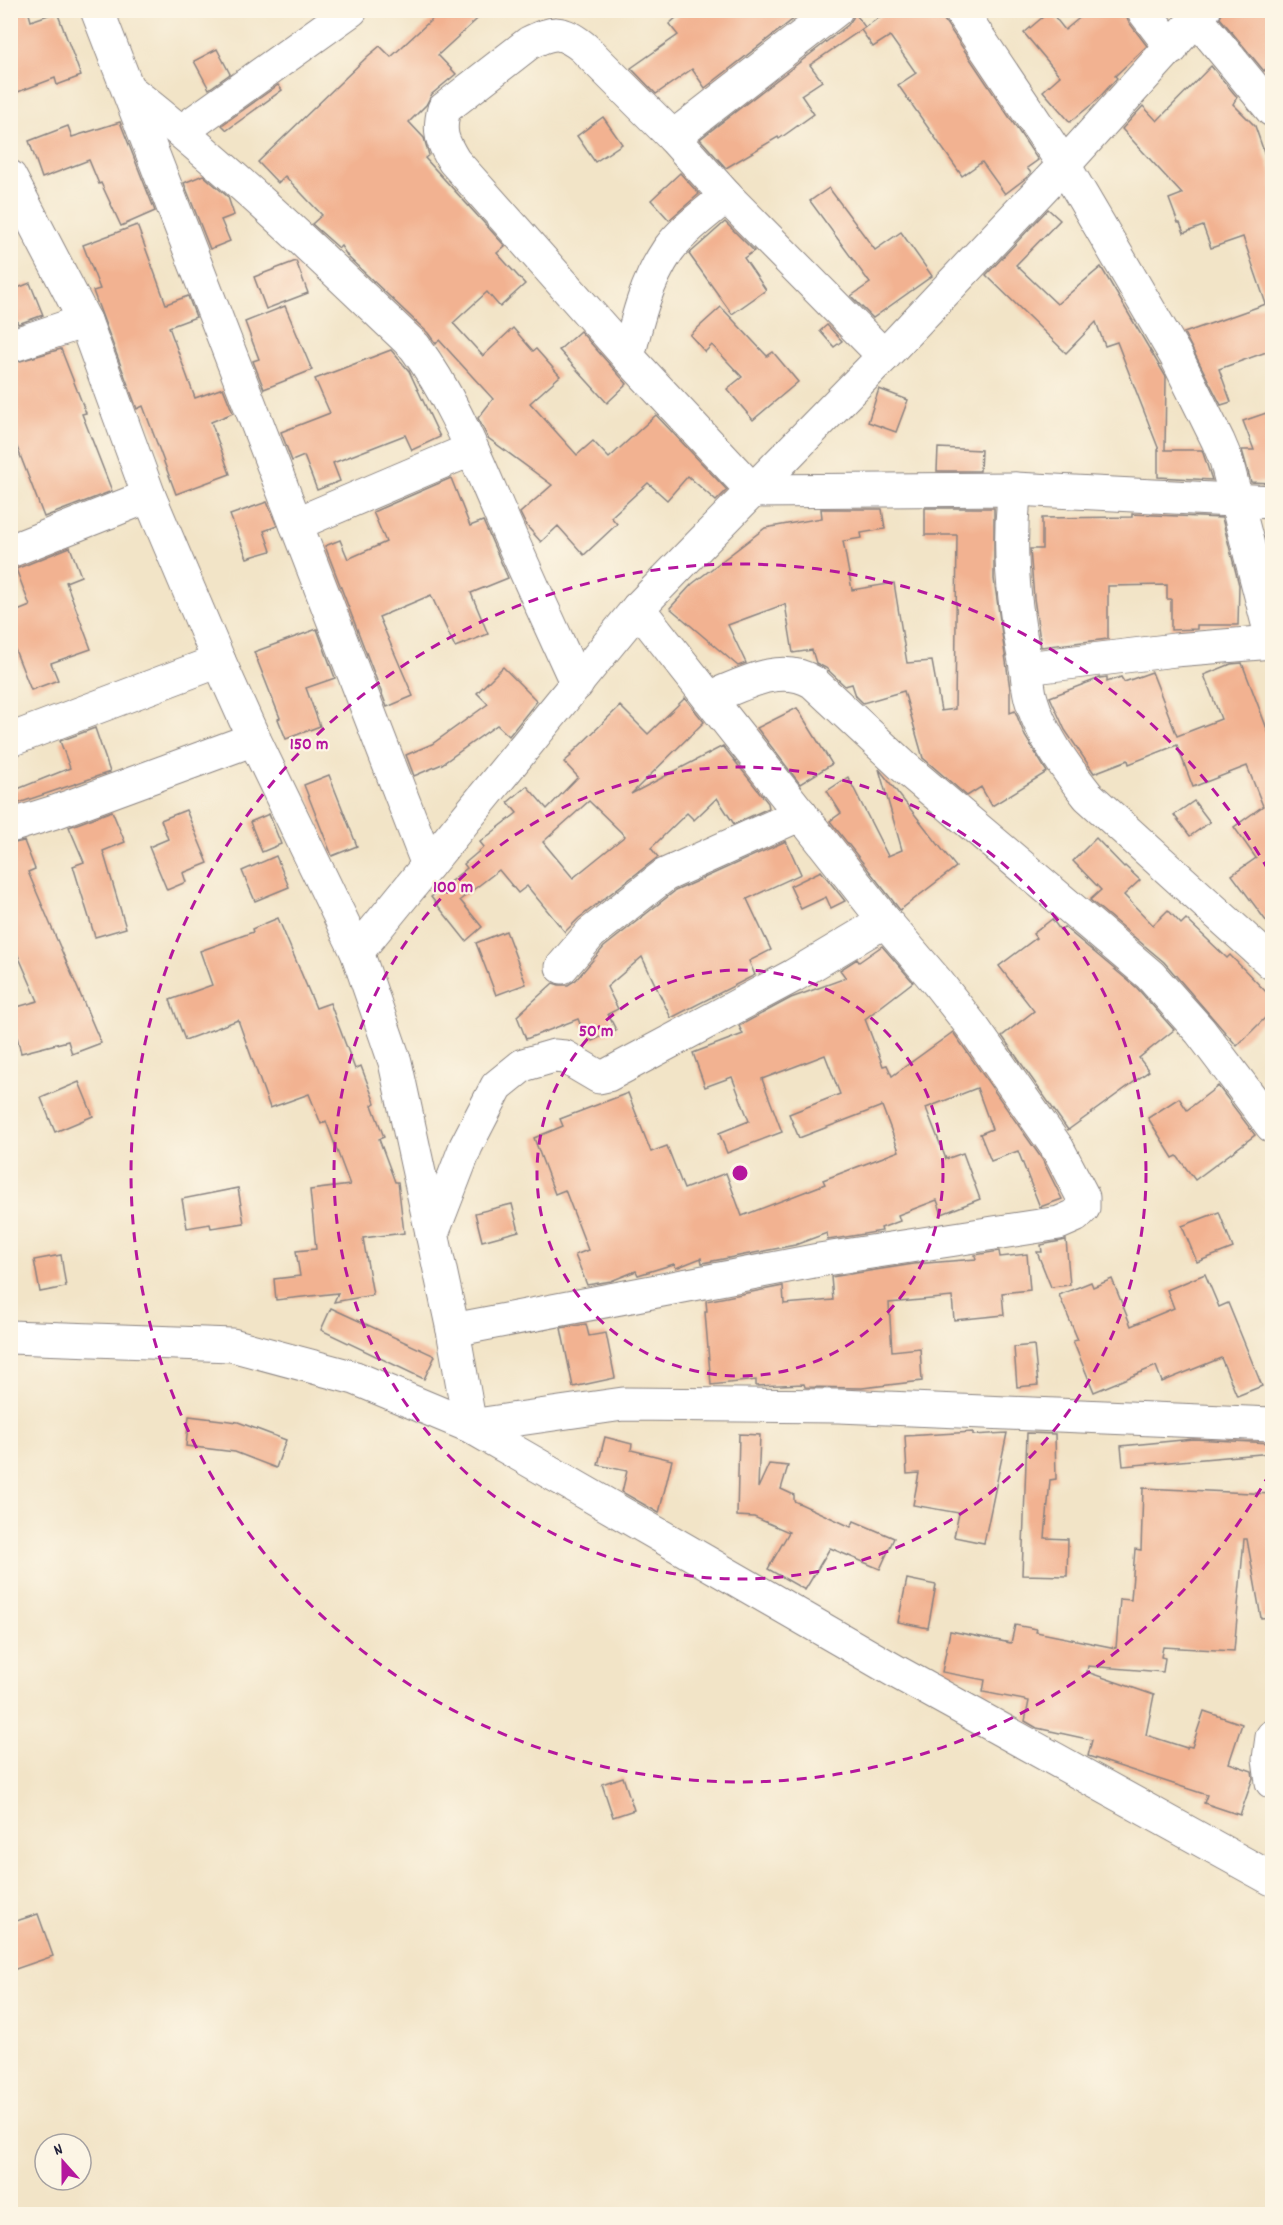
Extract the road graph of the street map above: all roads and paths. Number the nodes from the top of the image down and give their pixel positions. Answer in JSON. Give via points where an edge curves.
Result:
{"nodes":[{"id":1,"x":97,"y":10,"type":"edge"},
{"id":2,"x":351,"y":10,"type":"edge"},
{"id":3,"x":836,"y":10,"type":"edge"},
{"id":4,"x":960,"y":10,"type":"edge"},
{"id":5,"x":1143,"y":10,"type":"edge"},
{"id":6,"x":1201,"y":15,"type":"edge"},
{"id":7,"x":1172,"y":48,"type":"junction"},
{"id":8,"x":128,"y":89,"type":"junction"},
{"id":9,"x":1272,"y":110,"type":"edge"},
{"id":10,"x":182,"y":131,"type":"junction"},
{"id":11,"x":673,"y":137,"type":"junction"},
{"id":12,"x":1064,"y":165,"type":"junction"},
{"id":13,"x":10,"y":177,"type":"edge"},
{"id":14,"x":726,"y":196,"type":"junction"},
{"id":15,"x":85,"y":321,"type":"junction"},
{"id":16,"x":10,"y":346,"type":"edge"},
{"id":17,"x":884,"y":356,"type":"junction"},
{"id":18,"x":628,"y":357,"type":"junction"},
{"id":19,"x":472,"y":449,"type":"junction"},
{"id":20,"x":1015,"y":489,"type":"junction"},
{"id":21,"x":753,"y":491,"type":"junction"},
{"id":22,"x":149,"y":496,"type":"junction"},
{"id":23,"x":1236,"y":500,"type":"junction"},
{"id":24,"x":1272,"y":502,"type":"edge"},
{"id":25,"x":296,"y":524,"type":"junction"},
{"id":26,"x":10,"y":551,"type":"edge"},
{"id":27,"x":638,"y":608,"type":"junction"},
{"id":28,"x":1272,"y":640,"type":"edge"},
{"id":29,"x":219,"y":661,"type":"junction"},
{"id":30,"x":1026,"y":668,"type":"junction"},
{"id":31,"x":577,"y":684,"type":"junction"},
{"id":32,"x":709,"y":698,"type":"junction"},
{"id":33,"x":10,"y":740,"type":"edge"},
{"id":34,"x":254,"y":740,"type":"junction"},
{"id":35,"x":801,"y":814,"type":"junction"},
{"id":36,"x":10,"y":825,"type":"edge"},
{"id":37,"x":428,"y":865,"type":"junction"},
{"id":38,"x":885,"y":921,"type":"junction"},
{"id":39,"x":357,"y":952,"type":"junction"},
{"id":40,"x":1272,"y":963,"type":"edge"},
{"id":41,"x":562,"y":968,"type":"dead end"},
{"id":42,"x":1272,"y":1126,"type":"edge"},
{"id":43,"x":432,"y":1236,"type":"junction"},
{"id":44,"x":453,"y":1330,"type":"junction"},
{"id":45,"x":10,"y":1337,"type":"edge"},
{"id":46,"x":1272,"y":1424,"type":"edge"},
{"id":47,"x":470,"y":1426,"type":"junction"},
{"id":48,"x":1272,"y":1737,"type":"edge"},
{"id":49,"x":1272,"y":1782,"type":"edge"},
{"id":50,"x":1272,"y":1879,"type":"edge"}],
"edges":[{"from":1,"to":8,"type":"street"},
{"from":2,"to":10,"type":"street"},
{"from":3,"to":11,"type":"street"},
{"from":4,"to":12,"type":"street"},
{"from":5,"to":7,"type":"street"},
{"from":6,"to":7,"type":"street"},
{"from":6,"to":9,"type":"street"},
{"from":7,"to":12,"type":"street"},
{"from":8,"to":10,"type":"street"},
{"from":8,"to":25,"type":"street"},
{"from":10,"to":19,"type":"street","via":[[415,347],[433,372]]},
{"from":11,"to":14,"type":"street"},
{"from":11,"to":18,"type":"street","via":[[583,47],[558,32],[529,43],[444,109],[440,126],[442,142],[454,161]]},
{"from":12,"to":17,"type":"street"},
{"from":12,"to":23,"type":"street","via":[[1181,367],[1218,441]]},
{"from":13,"to":15,"type":"street"},
{"from":14,"to":17,"type":"street"},
{"from":14,"to":18,"type":"street","via":[[669,249],[639,308]]},
{"from":15,"to":16,"type":"street"},
{"from":15,"to":22,"type":"street"},
{"from":17,"to":21,"type":"street"},
{"from":18,"to":21,"type":"street"},
{"from":19,"to":25,"type":"street"},
{"from":19,"to":31,"type":"street"},
{"from":20,"to":21,"type":"street"},
{"from":20,"to":23,"type":"street"},
{"from":20,"to":30,"type":"street","via":[[1013,580]]},
{"from":21,"to":27,"type":"street"},
{"from":22,"to":26,"type":"street"},
{"from":22,"to":29,"type":"street"},
{"from":23,"to":24,"type":"street"},
{"from":23,"to":28,"type":"street"},
{"from":25,"to":37,"type":"street"},
{"from":27,"to":31,"type":"street"},
{"from":27,"to":32,"type":"street"},
{"from":28,"to":30,"type":"street"},
{"from":29,"to":33,"type":"street"},
{"from":29,"to":34,"type":"street"},
{"from":30,"to":40,"type":"street","via":[[1032,702],[1041,723],[1068,772],[1088,796]]},
{"from":31,"to":37,"type":"street"},
{"from":32,"to":35,"type":"street"},
{"from":32,"to":42,"type":"street","via":[[766,676],[785,673],[813,682],[903,766],[1150,975],[1200,1031]]},
{"from":34,"to":36,"type":"street"},
{"from":34,"to":39,"type":"street"},
{"from":35,"to":38,"type":"street"},
{"from":35,"to":41,"type":"street","via":[[665,875],[591,933]]},
{"from":37,"to":39,"type":"street"},
{"from":38,"to":43,"type":"street","via":[[793,976],[608,1075],[599,1077],[565,1057],[554,1056],[523,1065],[497,1086],[488,1099]]},
{"from":38,"to":44,"type":"street","via":[[974,1029],[1058,1149],[1083,1197],[1083,1208],[1075,1216],[1059,1223],[819,1260]]},
{"from":39,"to":43,"type":"street","via":[[395,1062]]},
{"from":43,"to":44,"type":"street"},
{"from":44,"to":47,"type":"street"},
{"from":45,"to":47,"type":"street","via":[[232,1345],[355,1378]]},
{"from":46,"to":47,"type":"street","via":[[839,1406],[623,1404]]},
{"from":47,"to":50,"type":"street","via":[[895,1671]]},
{"from":48,"to":49,"type":"street"}]}
